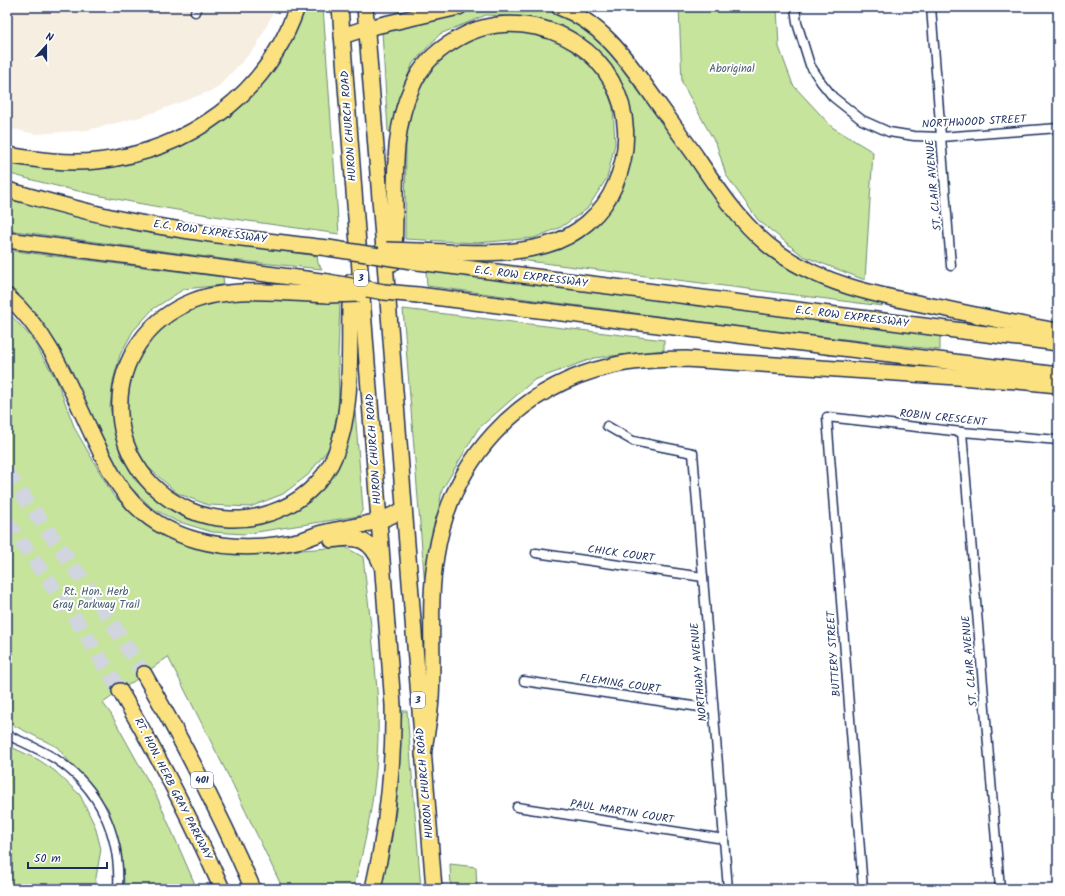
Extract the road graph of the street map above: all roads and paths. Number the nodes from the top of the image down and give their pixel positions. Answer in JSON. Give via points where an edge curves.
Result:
{"nodes":[{"id":1,"x":297,"y":7,"type":"edge"},
{"id":2,"x":340,"y":7,"type":"edge"},
{"id":3,"x":365,"y":7,"type":"edge"},
{"id":4,"x":459,"y":7,"type":"edge"},
{"id":5,"x":559,"y":7,"type":"edge"},
{"id":6,"x":796,"y":7,"type":"edge"},
{"id":7,"x":930,"y":7,"type":"edge"},
{"id":8,"x":367,"y":28,"type":"junction"},
{"id":9,"x":342,"y":36,"type":"junction"},
{"id":10,"x":1058,"y":128,"type":"edge"},
{"id":11,"x":941,"y":137,"type":"junction"},
{"id":12,"x":7,"y":155,"type":"edge"},
{"id":13,"x":7,"y":190,"type":"edge"},
{"id":14,"x":356,"y":220,"type":"junction"},
{"id":15,"x":7,"y":240,"type":"edge"},
{"id":16,"x":417,"y":257,"type":"junction"},
{"id":17,"x":951,"y":266,"type":"dead end"},
{"id":18,"x":328,"y":288,"type":"junction"},
{"id":19,"x":7,"y":296,"type":"edge"},
{"id":20,"x":388,"y":310,"type":"junction"},
{"id":21,"x":1058,"y":331,"type":"edge"},
{"id":22,"x":1058,"y":343,"type":"edge"},
{"id":23,"x":1058,"y":375,"type":"edge"},
{"id":24,"x":1058,"y":385,"type":"edge"},
{"id":25,"x":827,"y":417,"type":"joint"},
{"id":26,"x":607,"y":426,"type":"dead end"},
{"id":27,"x":962,"y":432,"type":"junction"},
{"id":28,"x":1058,"y":440,"type":"edge"},
{"id":29,"x":403,"y":510,"type":"junction"},
{"id":30,"x":379,"y":520,"type":"junction"},
{"id":31,"x":303,"y":540,"type":"junction"},
{"id":32,"x":536,"y":554,"type":"dead end"},
{"id":33,"x":382,"y":567,"type":"junction"},
{"id":34,"x":703,"y":577,"type":"junction"},
{"id":35,"x":144,"y":674,"type":"tunnel mouth"},
{"id":36,"x":524,"y":681,"type":"dead end"},
{"id":37,"x":120,"y":691,"type":"tunnel mouth"},
{"id":38,"x":713,"y":709,"type":"junction"},
{"id":39,"x":7,"y":735,"type":"edge"},
{"id":40,"x":423,"y":755,"type":"junction"},
{"id":41,"x":517,"y":807,"type":"dead end"},
{"id":42,"x":724,"y":839,"type":"junction"},
{"id":43,"x":118,"y":889,"type":"edge"},
{"id":44,"x":222,"y":889,"type":"edge"},
{"id":45,"x":253,"y":889,"type":"edge"},
{"id":46,"x":373,"y":889,"type":"edge"},
{"id":47,"x":434,"y":889,"type":"edge"},
{"id":48,"x":728,"y":889,"type":"edge"},
{"id":49,"x":863,"y":889,"type":"edge"},
{"id":50,"x":1000,"y":889,"type":"edge"}],
"edges":[{"from":1,"to":12,"type":"highway","via":[[277,50],[256,80],[224,111],[184,136],[146,151],[97,161],[72,162]]},
{"from":2,"to":9,"type":"highway","name":"HURON CHURCH ROAD","number":"3"},
{"from":3,"to":8,"type":"highway","name":"HURON CHURCH ROAD","number":"3"},
{"from":4,"to":8,"type":"highway"},
{"from":5,"to":21,"type":"highway","via":[[580,16],[610,40],[740,218],[769,246],[788,259],[826,278],[861,290]]},
{"from":6,"to":11,"type":"street","name":"NORTHWOOD STREET","via":[[797,24],[810,65],[833,97],[862,120],[889,132]]},
{"from":7,"to":11,"type":"street","name":"ST. CLAIR AVENUE"},
{"from":8,"to":9,"type":"highway"},
{"from":8,"to":20,"type":"highway","name":"HURON CHURCH ROAD","number":"3"},
{"from":9,"to":14,"type":"highway","name":"HURON CHURCH ROAD","number":"3"},
{"from":10,"to":11,"type":"street","name":"NORTHWOOD STREET"},
{"from":11,"to":17,"type":"street","name":"ST. CLAIR AVENUE"},
{"from":13,"to":16,"type":"highway","name":"E.C. ROW EXPRESSWAY","bridge":true,"via":[[120,219],[221,235],[361,252],[389,259]]},
{"from":14,"to":18,"type":"highway","via":[[350,306],[348,402],[340,443],[335,456],[318,482],[296,501],[276,511],[238,519],[209,517],[196,513],[159,492],[138,468],[130,453],[121,421],[120,402],[125,371],[142,339],[164,317],[194,301],[236,293]]},
{"from":14,"to":30,"type":"highway","name":"HURON CHURCH ROAD","number":"3"},
{"from":15,"to":18,"type":"highway"},
{"from":16,"to":20,"type":"highway","via":[[506,252],[548,245],[574,232],[600,210],[614,190],[621,173],[627,143],[626,126],[618,93],[600,63],[589,53],[547,29],[502,24],[470,31],[457,38],[443,47],[419,73],[405,104],[400,124],[395,245]]},
{"from":16,"to":22,"type":"highway","name":"E.C. ROW EXPRESSWAY"},
{"from":18,"to":23,"type":"highway","bridge":true,"via":[[418,295]]},
{"from":19,"to":31,"type":"highway","via":[[30,319],[59,362],[115,480],[129,498],[150,517],[162,526],[188,538],[216,544],[259,546]]},
{"from":20,"to":29,"type":"highway","name":"HURON CHURCH ROAD","number":"3"},
{"from":24,"to":40,"type":"highway","via":[[686,358],[636,361],[610,366],[549,390],[526,404],[479,450],[448,507],[434,564],[431,699]]},
{"from":25,"to":27,"type":"street","name":"ROBIN CRESCENT"},
{"from":25,"to":49,"type":"street","name":"BUTTERY STREET"},
{"from":26,"to":34,"type":"street","name":"NORTHWAY AVENUE","via":[[633,441],[693,453]]},
{"from":27,"to":28,"type":"street","name":"ROBIN CRESCENT"},
{"from":27,"to":50,"type":"street","name":"ST. CLAIR AVENUE"},
{"from":29,"to":30,"type":"highway"},
{"from":29,"to":40,"type":"highway","name":"HURON CHURCH ROAD","number":"3"},
{"from":30,"to":31,"type":"highway"},
{"from":30,"to":33,"type":"highway","name":"HURON CHURCH ROAD","number":"3"},
{"from":31,"to":33,"type":"highway","via":[[323,542],[346,537],[357,539],[371,547]]},
{"from":32,"to":34,"type":"street","name":"CHICK COURT"},
{"from":33,"to":46,"type":"highway","name":"HURON CHURCH ROAD","number":"3","via":[[393,705],[392,761],[387,813]]},
{"from":34,"to":38,"type":"street","name":"NORTHWAY AVENUE"},
{"from":35,"to":45,"type":"highway","number":"401","via":[[205,784]]},
{"from":36,"to":38,"type":"street","name":"FLEMING COURT"},
{"from":37,"to":44,"type":"highway","name":"RT. HON. HERB GRAY PARKWAY","number":"401","via":[[166,771]]},
{"from":38,"to":42,"type":"street","name":"NORTHWAY AVENUE"},
{"from":39,"to":43,"type":"street","via":[[54,759],[91,791],[101,806],[114,842]]},
{"from":40,"to":47,"type":"highway","name":"HURON CHURCH ROAD","number":"3"},
{"from":41,"to":42,"type":"street","name":"PAUL MARTIN COURT"},
{"from":42,"to":48,"type":"street","name":"NORTHWAY AVENUE"}]}
